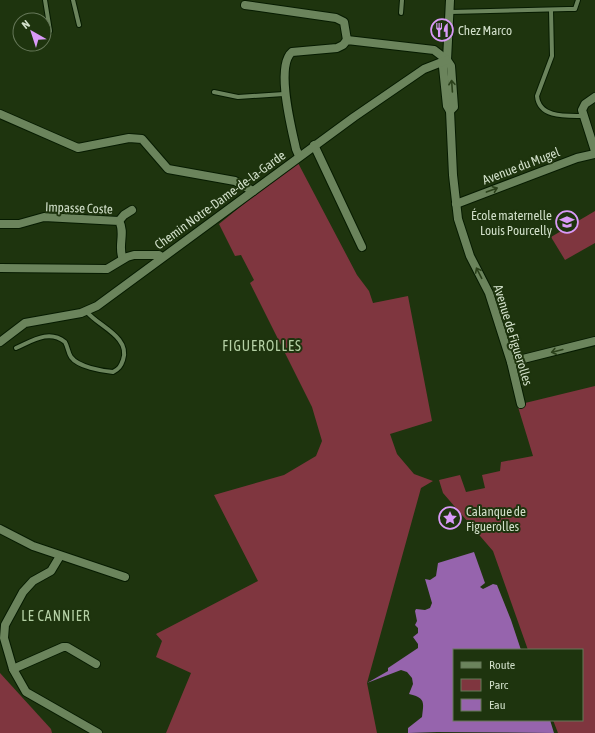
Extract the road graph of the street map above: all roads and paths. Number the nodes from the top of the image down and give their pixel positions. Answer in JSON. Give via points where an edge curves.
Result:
{"nodes":[{"id":1,"x":45,"y":0,"type":"edge"},
{"id":2,"x":73,"y":0,"type":"edge"},
{"id":3,"x":402,"y":0,"type":"edge"},
{"id":4,"x":450,"y":0,"type":"edge"},
{"id":5,"x":578,"y":0,"type":"edge"},
{"id":6,"x":245,"y":5,"type":"dead end"},
{"id":7,"x":551,"y":10,"type":"junction"},
{"id":8,"x":47,"y":12,"type":"edge"},
{"id":9,"x":450,"y":12,"type":"junction"},
{"id":10,"x":401,"y":13,"type":"dead end"},
{"id":11,"x":79,"y":25,"type":"dead end"},
{"id":12,"x":347,"y":40,"type":"junction"},
{"id":13,"x":447,"y":60,"type":"junction"},
{"id":14,"x":214,"y":92,"type":"dead end"},
{"id":15,"x":284,"y":94,"type":"junction"},
{"id":16,"x":595,"y":97,"type":"edge"},
{"id":17,"x":0,"y":114,"type":"edge"},
{"id":18,"x":583,"y":116,"type":"junction"},
{"id":19,"x":314,"y":145,"type":"junction"},
{"id":20,"x":595,"y":153,"type":"edge"},
{"id":21,"x":300,"y":156,"type":"junction"},
{"id":22,"x":252,"y":191,"type":"junction"},
{"id":23,"x":456,"y":204,"type":"junction"},
{"id":24,"x":132,"y":210,"type":"dead end"},
{"id":25,"x":119,"y":221,"type":"junction"},
{"id":26,"x":0,"y":224,"type":"edge"},
{"id":27,"x":362,"y":247,"type":"dead end"},
{"id":28,"x":162,"y":258,"type":"junction"},
{"id":29,"x":123,"y":259,"type":"junction"},
{"id":30,"x":0,"y":268,"type":"edge"},
{"id":31,"x":87,"y":312,"type":"junction"},
{"id":32,"x":595,"y":341,"type":"edge"},
{"id":33,"x":0,"y":342,"type":"edge"},
{"id":34,"x":16,"y":348,"type":"dead end"},
{"id":35,"x":511,"y":362,"type":"junction"},
{"id":36,"x":521,"y":404,"type":"dead end"},
{"id":37,"x":0,"y":529,"type":"edge"},
{"id":38,"x":60,"y":556,"type":"junction"},
{"id":39,"x":125,"y":577,"type":"dead end"},
{"id":40,"x":96,"y":664,"type":"dead end"},
{"id":41,"x":13,"y":669,"type":"junction"},
{"id":42,"x":98,"y":733,"type":"edge"}],
"edges":[{"from":1,"to":8,"type":"lane"},
{"from":2,"to":11,"type":"lane"},
{"from":3,"to":10,"type":"lane"},
{"from":4,"to":9,"type":"street","name":"Avenue de Figuerolles"},
{"from":5,"to":7,"type":"lane","via":[[575,9]]},
{"from":6,"to":12,"type":"street","via":[[336,18],[344,22]]},
{"from":7,"to":9,"type":"lane"},
{"from":7,"to":18,"type":"lane","via":[[552,52],[537,96],[538,102],[546,112]]},
{"from":9,"to":13,"type":"street","name":"Avenue de Figuerolles"},
{"from":12,"to":13,"type":"street","via":[[434,50]]},
{"from":12,"to":15,"type":"street","via":[[337,48],[290,54],[287,59]]},
{"from":13,"to":19,"type":"street","name":"Chemin Notre-Dame-de-la-Garde","via":[[424,69]]},
{"from":13,"to":23,"type":"street","name":"Avenue de Figuerolles","via":[[451,66],[454,107],[450,111]]},
{"from":14,"to":15,"type":"lane","via":[[238,97]]},
{"from":15,"to":21,"type":"street","via":[[296,149]]},
{"from":16,"to":18,"type":"street","via":[[585,104]]},
{"from":17,"to":22,"type":"street","via":[[78,148],[129,138],[142,139],[168,169],[235,181]]},
{"from":18,"to":20,"type":"street"},
{"from":19,"to":21,"type":"street","name":"Chemin Notre-Dame-de-la-Garde"},
{"from":19,"to":27,"type":"street"},
{"from":23,"to":20,"type":"street","name":"Avenue du Mugel","one_way":true},
{"from":21,"to":22,"type":"street","name":"Chemin Notre-Dame-de-la-Garde"},
{"from":22,"to":28,"type":"street","name":"Chemin Notre-Dame-de-la-Garde"},
{"from":35,"to":23,"type":"street","name":"Avenue de Figuerolles","one_way":true,"via":[[489,293],[470,256]]},
{"from":24,"to":25,"type":"street"},
{"from":25,"to":26,"type":"street","name":"Impasse Coste","via":[[44,217],[19,224]]},
{"from":25,"to":29,"type":"street","name":"Impasse Coste","via":[[122,226],[120,253]]},
{"from":28,"to":29,"type":"street","via":[[159,255],[134,255]]},
{"from":28,"to":31,"type":"street","name":"Chemin Notre-Dame-de-la-Garde"},
{"from":29,"to":30,"type":"street","via":[[107,269]]},
{"from":31,"to":33,"type":"street","name":"Chemin Notre-Dame-de-la-Garde","via":[[25,323]]},
{"from":31,"to":34,"type":"lane","via":[[109,330],[123,347],[121,365],[113,372],[96,370],[74,360],[65,342],[51,335],[42,336]]},
{"from":32,"to":35,"type":"street","one_way":true},
{"from":35,"to":36,"type":"street","name":"Avenue de Figuerolles"},
{"from":37,"to":38,"type":"street","via":[[19,541]]},
{"from":38,"to":39,"type":"street"},
{"from":38,"to":41,"type":"street","via":[[51,571],[27,586],[6,625],[4,638]]},
{"from":40,"to":41,"type":"street","via":[[63,647]]},
{"from":41,"to":42,"type":"street","via":[[21,686],[32,696]]}]}
